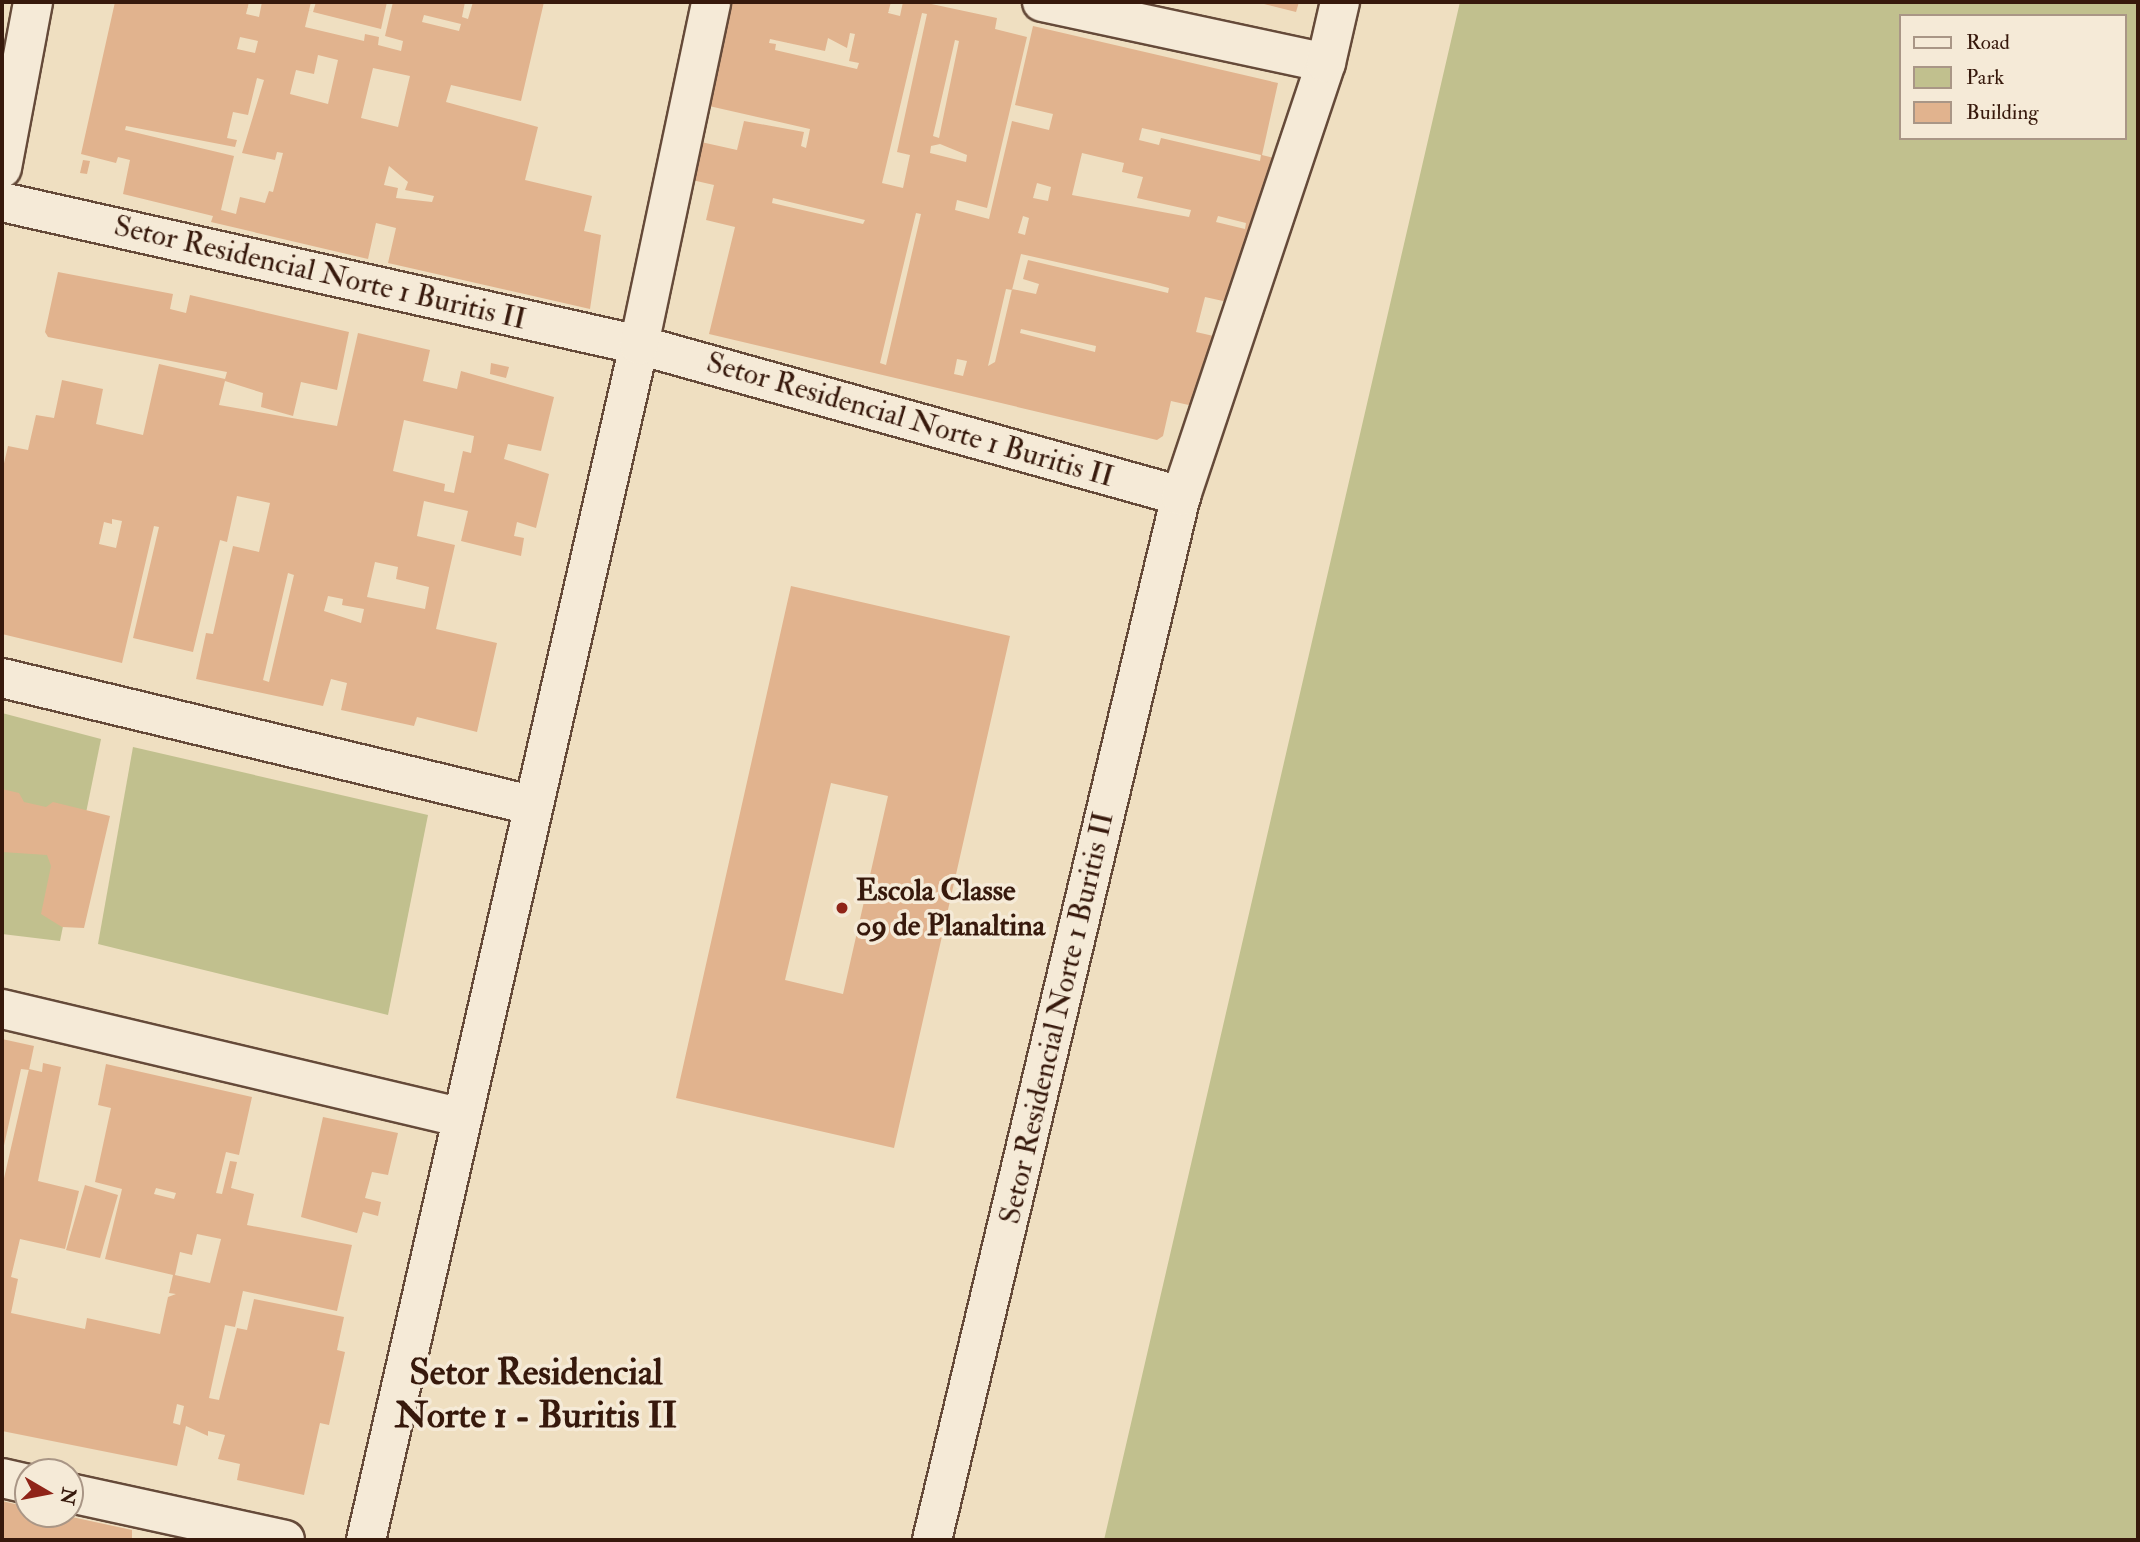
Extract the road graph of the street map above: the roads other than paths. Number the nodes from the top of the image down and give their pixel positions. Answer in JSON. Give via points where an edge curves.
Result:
{"nodes":[{"id":1,"x":33,"y":2,"type":"edge"},
{"id":2,"x":711,"y":2,"type":"edge"},
{"id":3,"x":1042,"y":2,"type":"edge"},
{"id":4,"x":1340,"y":2,"type":"edge"},
{"id":5,"x":1326,"y":63,"type":"junction"},
{"id":6,"x":2,"y":168,"type":"edge"},
{"id":7,"x":2,"y":202,"type":"edge"},
{"id":8,"x":639,"y":345,"type":"junction"},
{"id":9,"x":1181,"y":496,"type":"junction"},
{"id":10,"x":2,"y":678,"type":"edge"},
{"id":11,"x":531,"y":806,"type":"junction"},
{"id":12,"x":2,"y":1009,"type":"edge"},
{"id":13,"x":460,"y":1117,"type":"junction"},
{"id":14,"x":84,"y":1496,"type":"edge"},
{"id":15,"x":285,"y":1540,"type":"edge"},
{"id":16,"x":366,"y":1540,"type":"edge"},
{"id":17,"x":932,"y":1540,"type":"edge"}],
"edges":[{"from":1,"to":6,"type":"street"},
{"from":2,"to":8,"type":"street"},
{"from":3,"to":5,"type":"street"},
{"from":4,"to":5,"type":"street","name":"Setor Residencial Norte 1 Buritis II"},
{"from":5,"to":9,"type":"street","name":"Setor Residencial Norte 1 Buritis II"},
{"from":7,"to":8,"type":"street","name":"Setor Residencial Norte 1 Buritis II"},
{"from":8,"to":9,"type":"street","name":"Setor Residencial Norte 1 Buritis II"},
{"from":8,"to":11,"type":"street"},
{"from":9,"to":17,"type":"street","name":"Setor Residencial Norte 1 Buritis II"},
{"from":10,"to":11,"type":"street"},
{"from":11,"to":13,"type":"street"},
{"from":12,"to":13,"type":"street"},
{"from":13,"to":16,"type":"street"},
{"from":14,"to":15,"type":"street"}]}
